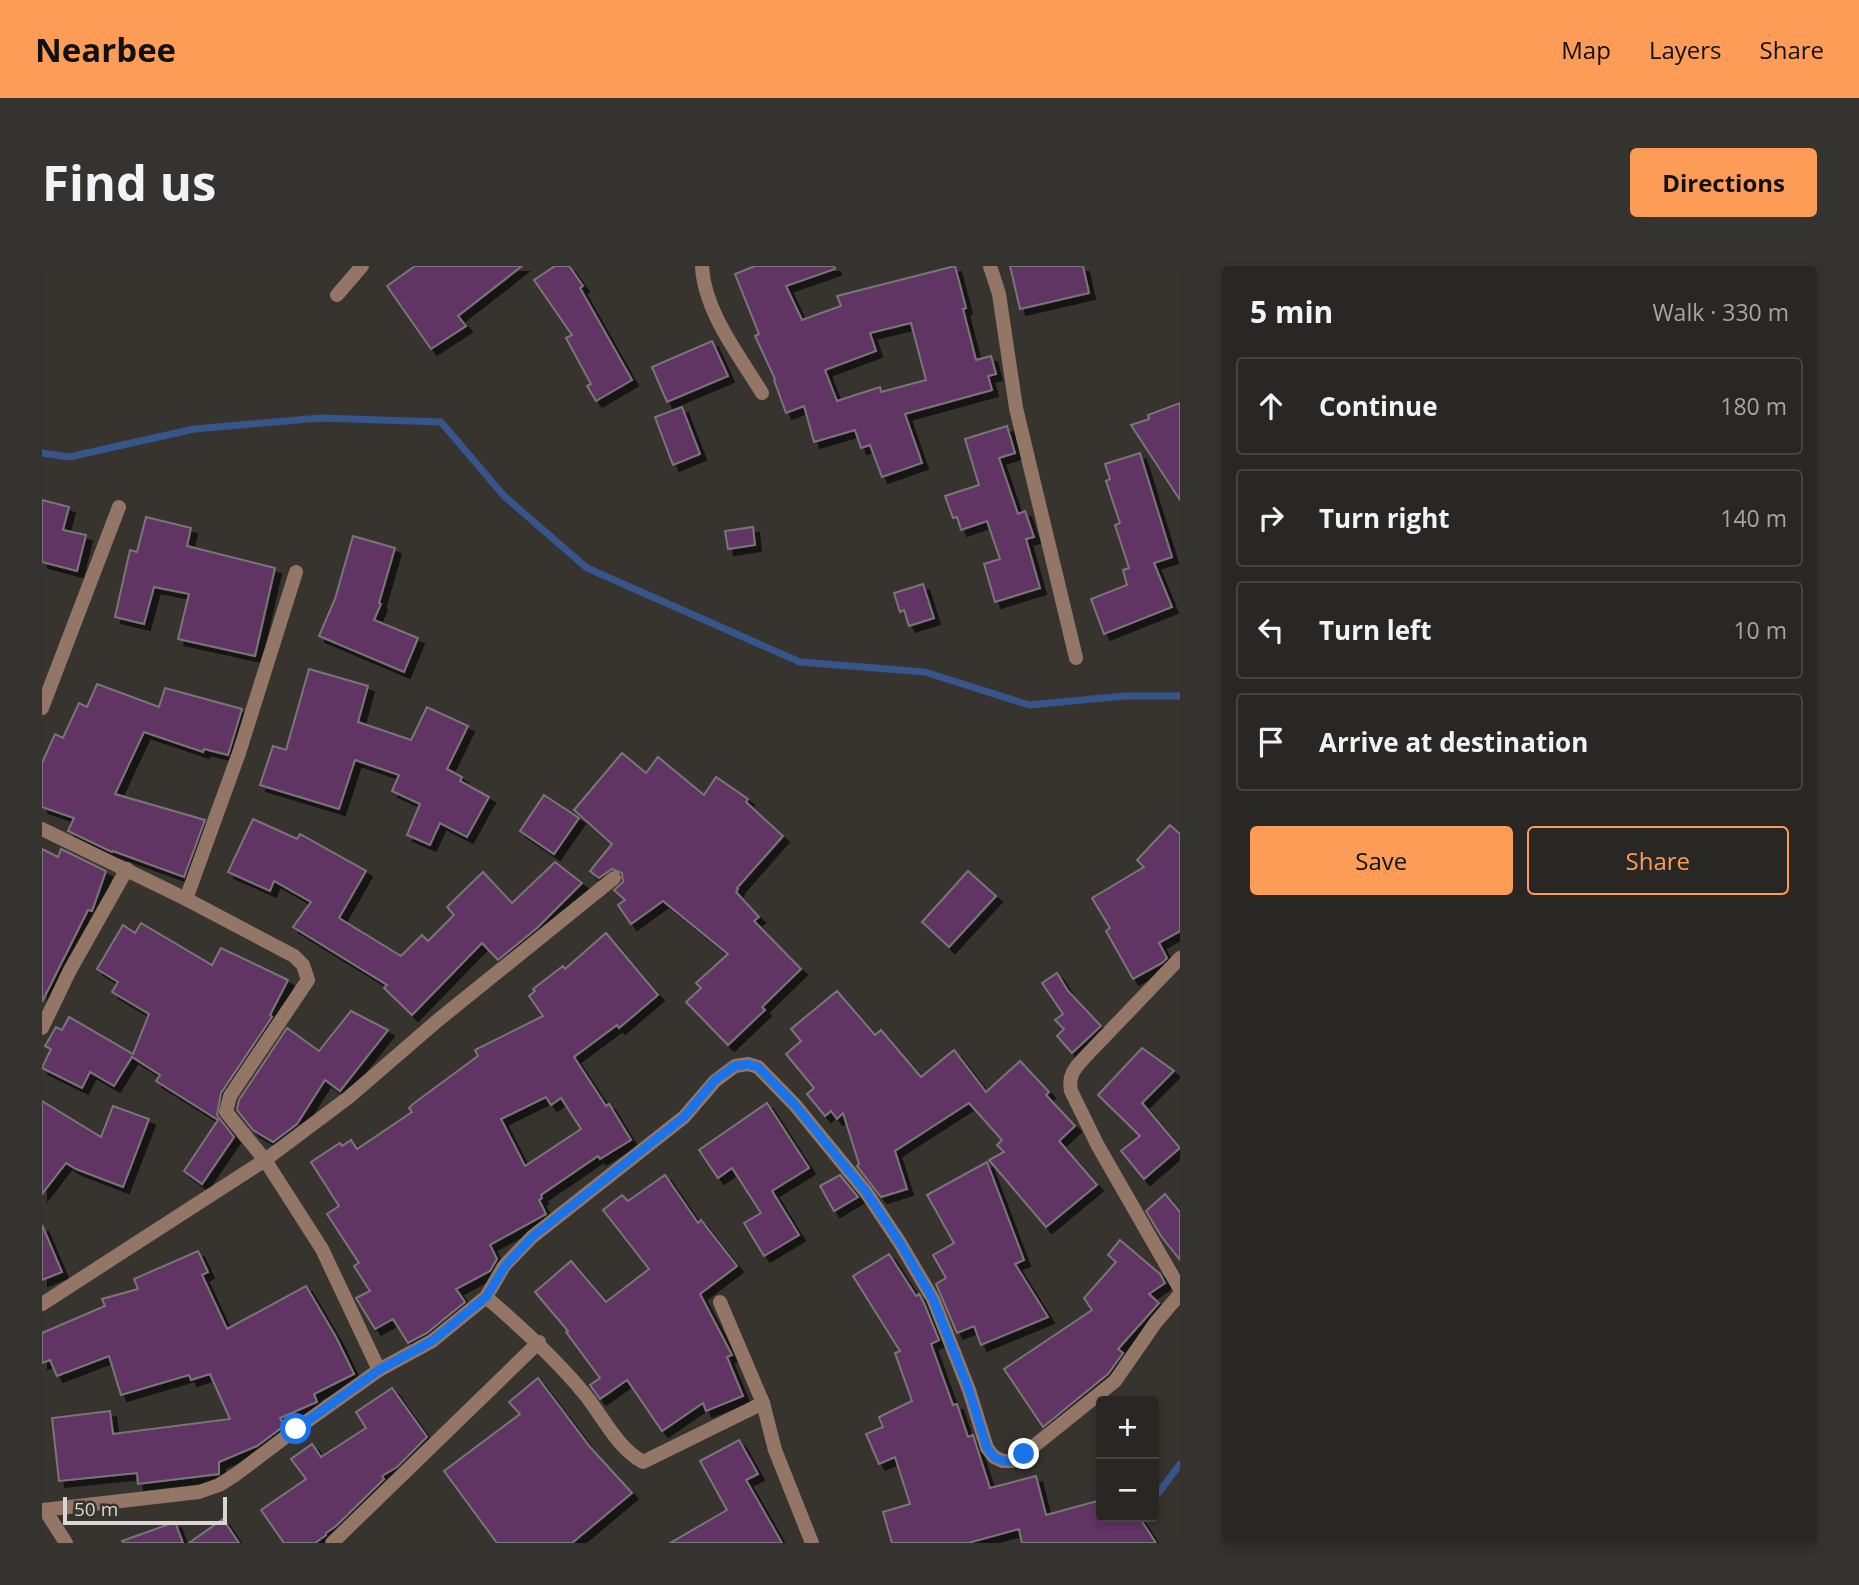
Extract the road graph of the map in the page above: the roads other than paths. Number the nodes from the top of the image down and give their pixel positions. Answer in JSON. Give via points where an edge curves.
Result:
{"nodes":[{"id":1,"x":362,"y":266,"type":"edge"},
{"id":2,"x":702,"y":266,"type":"edge"},
{"id":3,"x":990,"y":266,"type":"edge"},
{"id":4,"x":337,"y":295,"type":"dead end"},
{"id":5,"x":762,"y":393,"type":"dead end"},
{"id":6,"x":119,"y":507,"type":"dead end"},
{"id":7,"x":296,"y":572,"type":"dead end"},
{"id":8,"x":1076,"y":658,"type":"dead end"},
{"id":9,"x":42,"y":708,"type":"edge"},
{"id":10,"x":42,"y":829,"type":"edge"},
{"id":11,"x":127,"y":869,"type":"junction"},
{"id":12,"x":614,"y":878,"type":"dead end"},
{"id":13,"x":186,"y":899,"type":"junction"},
{"id":14,"x":1180,"y":958,"type":"edge"},
{"id":15,"x":42,"y":1028,"type":"edge"},
{"id":16,"x":265,"y":1160,"type":"junction"},
{"id":17,"x":1180,"y":1291,"type":"edge"},
{"id":18,"x":486,"y":1297,"type":"junction"},
{"id":19,"x":720,"y":1302,"type":"dead end"},
{"id":20,"x":42,"y":1304,"type":"edge"},
{"id":21,"x":539,"y":1342,"type":"junction"},
{"id":22,"x":379,"y":1370,"type":"junction"},
{"id":23,"x":763,"y":1403,"type":"junction"},
{"id":24,"x":44,"y":1510,"type":"edge"},
{"id":25,"x":66,"y":1543,"type":"edge"},
{"id":26,"x":332,"y":1543,"type":"edge"},
{"id":27,"x":812,"y":1543,"type":"edge"}],
"edges":[{"from":1,"to":4,"type":"street"},
{"from":2,"to":5,"type":"street","via":[[703,283],[722,326]]},
{"from":3,"to":8,"type":"street","via":[[999,294],[1017,408]]},
{"from":6,"to":9,"type":"street"},
{"from":7,"to":13,"type":"street","via":[[240,753]]},
{"from":10,"to":11,"type":"street"},
{"from":11,"to":13,"type":"street"},
{"from":11,"to":15,"type":"street"},
{"from":12,"to":16,"type":"street","via":[[349,1097]]},
{"from":13,"to":16,"type":"street","via":[[294,956],[308,973],[308,980],[230,1096],[226,1112]]},
{"from":14,"to":17,"type":"street","via":[[1071,1072],[1070,1083],[1098,1146]]},
{"from":16,"to":20,"type":"street"},
{"from":16,"to":22,"type":"street","via":[[322,1249]]},
{"from":17,"to":18,"type":"street","via":[[1115,1381],[1024,1454],[1012,1461],[994,1457],[933,1299],[900,1243],[866,1192],[795,1105],[758,1067],[748,1064],[735,1066],[715,1080],[684,1117],[532,1237],[505,1266]]},
{"from":18,"to":21,"type":"street"},
{"from":18,"to":22,"type":"street","via":[[432,1341]]},
{"from":19,"to":23,"type":"street"},
{"from":21,"to":23,"type":"street","via":[[630,1455],[643,1462]]},
{"from":21,"to":26,"type":"street"},
{"from":22,"to":24,"type":"street","via":[[219,1485],[200,1492]]},
{"from":23,"to":27,"type":"street","via":[[775,1450]]},
{"from":24,"to":25,"type":"street"}]}
